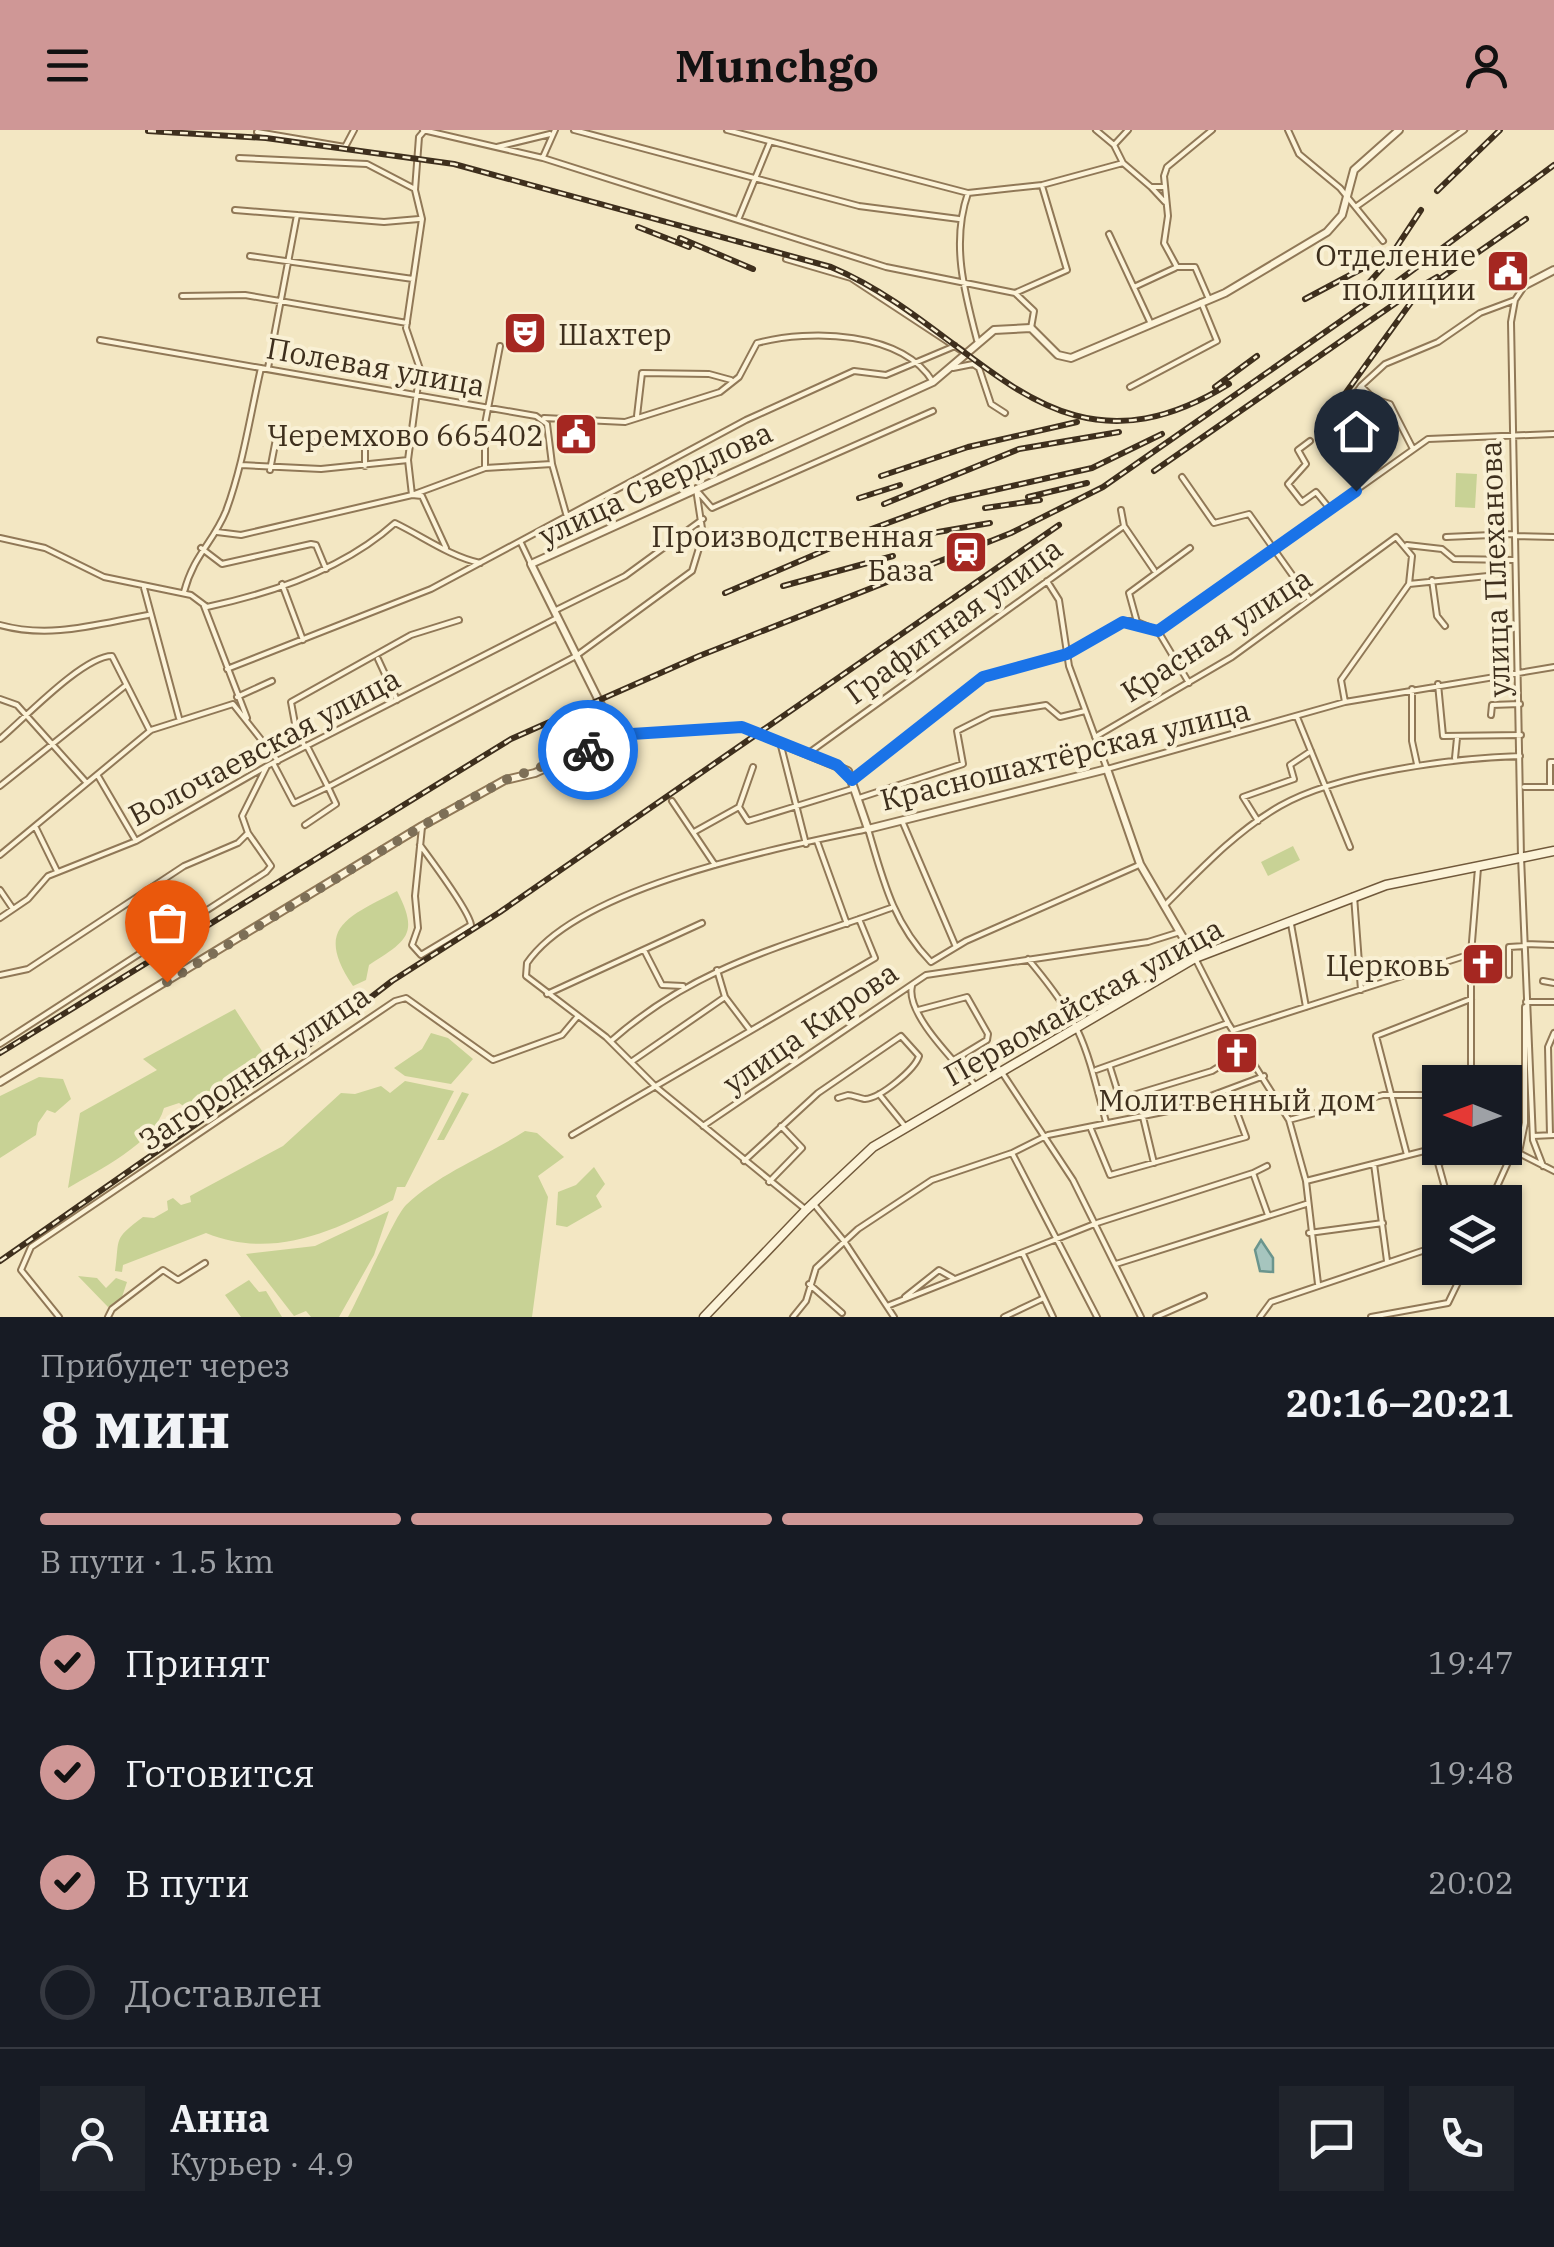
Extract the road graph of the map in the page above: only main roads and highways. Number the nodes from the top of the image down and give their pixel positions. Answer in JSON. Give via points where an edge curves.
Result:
{"nodes":[{"id":1,"x":1554,"y":851,"type":"edge"},
{"id":2,"x":704,"y":1317,"type":"edge"}],
"edges":[{"from":1,"to":2,"type":"main road","name":"Первомайская улица","via":[[1354,896],[1196,958],[904,1126],[846,1169]]}]}
